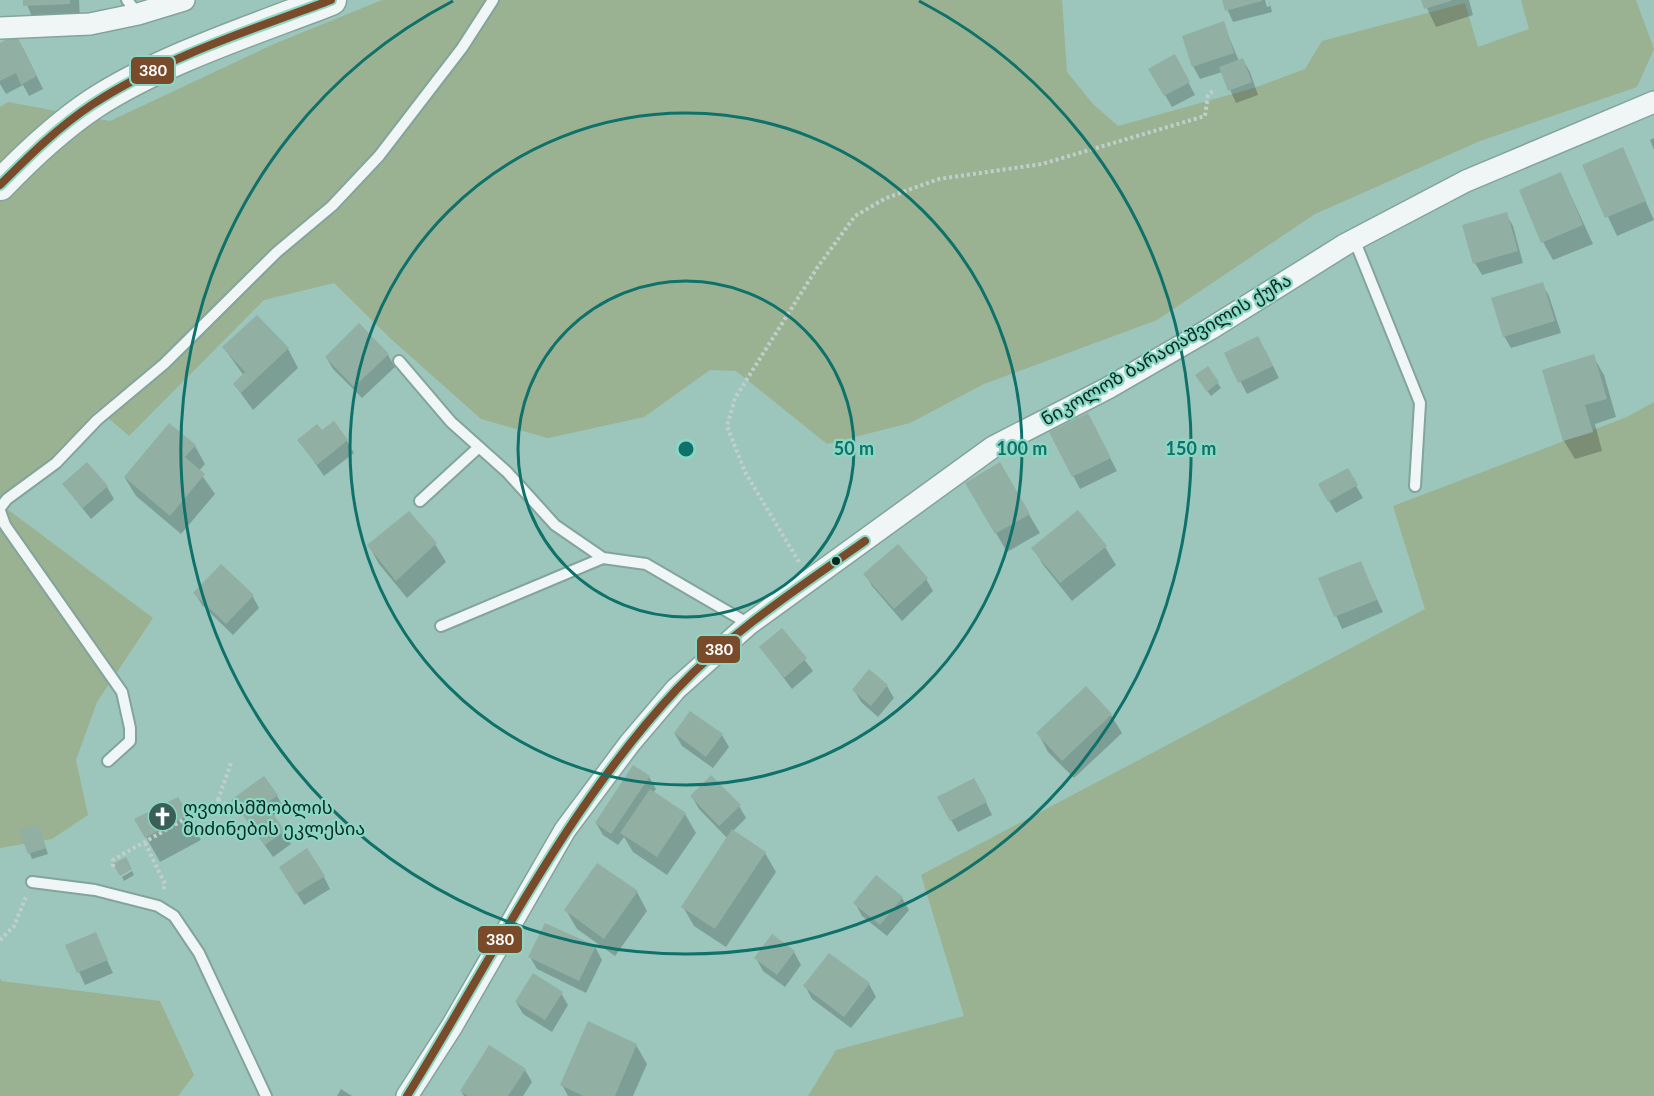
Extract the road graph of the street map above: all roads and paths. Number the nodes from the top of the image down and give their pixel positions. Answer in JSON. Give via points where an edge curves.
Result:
{"nodes":[{"id":1,"x":184,"y":0,"type":"edge"},
{"id":2,"x":331,"y":0,"type":"edge"},
{"id":3,"x":493,"y":0,"type":"edge"},
{"id":4,"x":133,"y":7,"type":"edge"},
{"id":5,"x":0,"y":28,"type":"edge"},
{"id":6,"x":1215,"y":89,"type":"dead end"},
{"id":7,"x":1654,"y":102,"type":"edge"},
{"id":8,"x":0,"y":185,"type":"edge"},
{"id":9,"x":1354,"y":239,"type":"junction"},
{"id":10,"x":399,"y":361,"type":"dead end"},
{"id":11,"x":479,"y":447,"type":"junction"},
{"id":12,"x":1415,"y":486,"type":"dead end"},
{"id":13,"x":420,"y":501,"type":"dead end"},
{"id":14,"x":0,"y":509,"type":"edge"},
{"id":15,"x":603,"y":558,"type":"junction"},
{"id":16,"x":811,"y":580,"type":"junction"},
{"id":17,"x":749,"y":624,"type":"junction"},
{"id":18,"x":441,"y":626,"type":"dead end"},
{"id":19,"x":108,"y":761,"type":"dead end"},
{"id":20,"x":231,"y":763,"type":"dead end"},
{"id":21,"x":218,"y":800,"type":"junction"},
{"id":22,"x":238,"y":812,"type":"dead end"},
{"id":23,"x":145,"y":843,"type":"junction"},
{"id":24,"x":113,"y":867,"type":"dead end"},
{"id":25,"x":32,"y":882,"type":"joint"},
{"id":26,"x":158,"y":906,"type":"junction"},
{"id":27,"x":0,"y":940,"type":"edge"},
{"id":28,"x":266,"y":1096,"type":"edge"},
{"id":29,"x":407,"y":1096,"type":"edge"}],
"edges":[{"from":1,"to":4,"type":"street"},
{"from":2,"to":8,"type":"main road","via":[[168,64],[93,104]]},
{"from":3,"to":14,"type":"lane","via":[[462,48],[379,156],[332,206],[277,252],[56,463],[7,499]]},
{"from":4,"to":5,"type":"street","via":[[90,24]]},
{"from":6,"to":16,"type":"path","via":[[1208,95],[1205,116],[1042,164],[939,179],[886,198],[855,216],[817,268],[735,398],[727,426],[746,472]]},
{"from":7,"to":9,"type":"street","name":"ნიკოლოზ ბარათაშვილის ქუჩა","via":[[1466,181]]},
{"from":9,"to":12,"type":"lane","via":[[1420,403]]},
{"from":9,"to":16,"type":"street","name":"ნიკოლოზ ბარათაშვილის ქუჩა","via":[[1108,388],[993,447]]},
{"from":10,"to":11,"type":"lane","via":[[451,422]]},
{"from":11,"to":13,"type":"lane"},
{"from":11,"to":15,"type":"lane","via":[[555,525]]},
{"from":14,"to":19,"type":"lane","via":[[5,525],[122,692],[130,741]]},
{"from":15,"to":17,"type":"lane","via":[[646,564]]},
{"from":15,"to":18,"type":"lane"},
{"from":16,"to":17,"type":"street","name":"ნიკოლოზ ბარათაშვილის ქუჩა"},
{"from":17,"to":29,"type":"street","name":"ნიკოლოზ ბარათაშვილის ქუჩა","via":[[676,689],[565,830]]},
{"from":20,"to":21,"type":"path"},
{"from":21,"to":22,"type":"path"},
{"from":21,"to":23,"type":"path"},
{"from":23,"to":24,"type":"path","via":[[113,860]]},
{"from":23,"to":26,"type":"path","via":[[165,884]]},
{"from":25,"to":26,"type":"lane","via":[[95,890]]},
{"from":25,"to":27,"type":"path","via":[[14,926]]},
{"from":26,"to":28,"type":"lane","via":[[174,916],[199,953]]}]}
